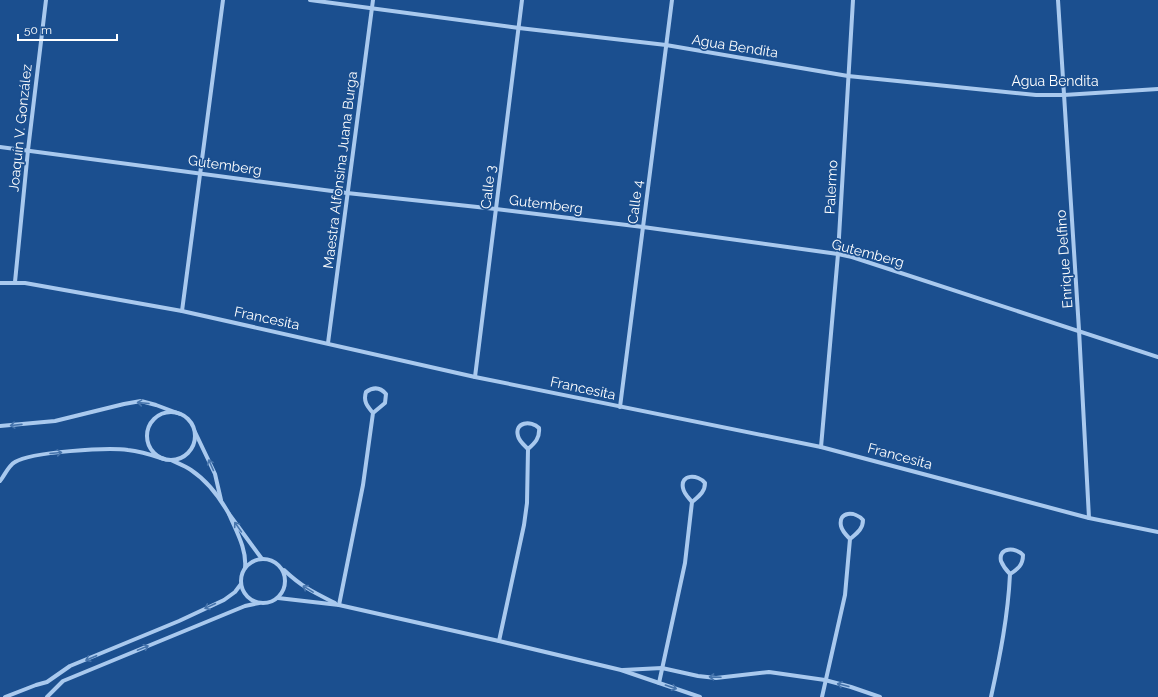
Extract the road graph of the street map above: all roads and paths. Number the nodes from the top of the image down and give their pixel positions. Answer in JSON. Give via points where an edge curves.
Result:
{"nodes":[{"id":1,"x":46,"y":0,"type":"edge"},
{"id":2,"x":223,"y":0,"type":"edge"},
{"id":3,"x":310,"y":0,"type":"edge"},
{"id":4,"x":373,"y":0,"type":"edge"},
{"id":5,"x":522,"y":0,"type":"edge"},
{"id":6,"x":672,"y":0,"type":"edge"},
{"id":7,"x":853,"y":0,"type":"edge"},
{"id":8,"x":1058,"y":0,"type":"edge"},
{"id":9,"x":372,"y":8,"type":"junction"},
{"id":10,"x":519,"y":28,"type":"junction"},
{"id":11,"x":666,"y":45,"type":"junction"},
{"id":12,"x":848,"y":76,"type":"junction"},
{"id":13,"x":1158,"y":89,"type":"edge"},
{"id":14,"x":1064,"y":95,"type":"junction"},
{"id":15,"x":0,"y":147,"type":"edge"},
{"id":16,"x":28,"y":150,"type":"junction"},
{"id":17,"x":200,"y":173,"type":"junction"},
{"id":18,"x":347,"y":193,"type":"junction"},
{"id":19,"x":496,"y":209,"type":"junction"},
{"id":20,"x":643,"y":227,"type":"junction"},
{"id":21,"x":838,"y":254,"type":"junction"},
{"id":22,"x":15,"y":282,"type":"junction"},
{"id":23,"x":0,"y":283,"type":"edge"},
{"id":24,"x":182,"y":311,"type":"junction"},
{"id":25,"x":1079,"y":330,"type":"junction"},
{"id":26,"x":328,"y":343,"type":"junction"},
{"id":27,"x":1158,"y":357,"type":"edge"},
{"id":28,"x":475,"y":377,"type":"junction"},
{"id":29,"x":620,"y":407,"type":"junction"},
{"id":30,"x":373,"y":413,"type":"junction"},
{"id":31,"x":180,"y":414,"type":"junction"},
{"id":32,"x":0,"y":426,"type":"edge"},
{"id":33,"x":194,"y":430,"type":"junction"},
{"id":34,"x":821,"y":447,"type":"junction"},
{"id":35,"x":528,"y":449,"type":"junction"},
{"id":36,"x":164,"y":459,"type":"junction"},
{"id":37,"x":170,"y":460,"type":"junction"},
{"id":38,"x":0,"y":481,"type":"edge"},
{"id":39,"x":222,"y":502,"type":"junction"},
{"id":40,"x":692,"y":502,"type":"junction"},
{"id":41,"x":229,"y":514,"type":"junction"},
{"id":42,"x":1090,"y":518,"type":"junction"},
{"id":43,"x":1158,"y":532,"type":"edge"},
{"id":44,"x":850,"y":539,"type":"junction"},
{"id":45,"x":262,"y":559,"type":"junction"},
{"id":46,"x":281,"y":567,"type":"junction"},
{"id":47,"x":244,"y":569,"type":"junction"},
{"id":48,"x":1010,"y":574,"type":"junction"},
{"id":49,"x":241,"y":584,"type":"junction"},
{"id":50,"x":278,"y":598,"type":"junction"},
{"id":51,"x":259,"y":603,"type":"junction"},
{"id":52,"x":339,"y":605,"type":"junction"},
{"id":53,"x":499,"y":641,"type":"junction"},
{"id":54,"x":662,"y":668,"type":"junction"},
{"id":55,"x":621,"y":670,"type":"junction"},
{"id":56,"x":54,"y":678,"type":"junction"},
{"id":57,"x":825,"y":680,"type":"junction"},
{"id":58,"x":659,"y":683,"type":"junction"},
{"id":59,"x":58,"y":685,"type":"junction"},
{"id":60,"x":5,"y":697,"type":"edge"},
{"id":61,"x":47,"y":697,"type":"edge"},
{"id":62,"x":700,"y":697,"type":"edge"},
{"id":63,"x":822,"y":697,"type":"edge"},
{"id":64,"x":880,"y":697,"type":"edge"},
{"id":65,"x":991,"y":697,"type":"edge"}],
"edges":[{"from":1,"to":16,"type":"street","name":"Joaquín V. González"},
{"from":2,"to":17,"type":"street"},
{"from":3,"to":9,"type":"street","name":"Agua Bendita"},
{"from":4,"to":9,"type":"street","name":"Maestra Alfonsina Juana Burga"},
{"from":5,"to":10,"type":"street","name":"Calle 3"},
{"from":6,"to":11,"type":"street","name":"Calle 4"},
{"from":7,"to":12,"type":"street","name":"Palermo"},
{"from":8,"to":14,"type":"street","name":"Enrique Delfino"},
{"from":9,"to":10,"type":"street","name":"Agua Bendita"},
{"from":9,"to":18,"type":"street","name":"Maestra Alfonsina Juana Burga"},
{"from":10,"to":11,"type":"street","name":"Agua Bendita"},
{"from":10,"to":19,"type":"street","name":"Calle 3"},
{"from":11,"to":12,"type":"street","name":"Agua Bendita"},
{"from":11,"to":20,"type":"street","name":"Calle 4"},
{"from":12,"to":14,"type":"street","name":"Agua Bendita","via":[[1036,95]]},
{"from":12,"to":21,"type":"street","name":"Palermo"},
{"from":13,"to":14,"type":"street","name":"Agua Bendita"},
{"from":14,"to":25,"type":"street","name":"Enrique Delfino"},
{"from":15,"to":16,"type":"street","name":"Gutemberg"},
{"from":16,"to":17,"type":"street","name":"Gutemberg"},
{"from":16,"to":22,"type":"street","name":"Joaquín V. González"},
{"from":17,"to":18,"type":"street","name":"Gutemberg"},
{"from":17,"to":24,"type":"street"},
{"from":18,"to":19,"type":"street","name":"Gutemberg"},
{"from":18,"to":26,"type":"street","name":"Maestra Alfonsina Juana Burga"},
{"from":19,"to":20,"type":"street","name":"Gutemberg"},
{"from":19,"to":28,"type":"street","name":"Calle 3"},
{"from":20,"to":21,"type":"street","name":"Gutemberg"},
{"from":20,"to":29,"type":"street","name":"Calle 4"},
{"from":21,"to":25,"type":"street","name":"Gutemberg"},
{"from":21,"to":34,"type":"street","name":"Palermo"},
{"from":22,"to":23,"type":"street","name":"Francesita"},
{"from":22,"to":24,"type":"street","name":"Francesita"},
{"from":24,"to":26,"type":"street","name":"Francesita"},
{"from":25,"to":27,"type":"street","name":"Gutemberg"},
{"from":25,"to":42,"type":"street","name":"Enrique Delfino"},
{"from":26,"to":28,"type":"street","name":"Francesita"},
{"from":28,"to":29,"type":"street","name":"Francesita"},
{"from":29,"to":34,"type":"street","name":"Francesita"},
{"from":30,"to":30,"type":"street","via":[[385,403],[386,394],[380,388],[369,389],[364,396],[364,401]]},
{"from":30,"to":52,"type":"street"},
{"from":31,"to":32,"type":"street","one_way":true,"via":[[141,401],[55,421]]},
{"from":31,"to":33,"type":"street"},
{"from":31,"to":36,"type":"street","via":[[165,413],[152,422],[149,428],[148,443],[157,456]]},
{"from":33,"to":37,"type":"street","via":[[190,451],[178,459]]},
{"from":39,"to":33,"type":"street","one_way":true,"via":[[215,474]]},
{"from":34,"to":42,"type":"street","name":"Francesita"},
{"from":35,"to":35,"type":"street","via":[[540,433],[539,428],[532,423],[518,427],[517,432],[521,442]]},
{"from":35,"to":53,"type":"street","via":[[524,525]]},
{"from":36,"to":37,"type":"street"},
{"from":38,"to":36,"type":"street","one_way":true,"via":[[15,461],[44,454],[110,448],[144,452]]},
{"from":37,"to":39,"type":"street","via":[[198,475]]},
{"from":39,"to":41,"type":"street"},
{"from":40,"to":40,"type":"street","via":[[704,492],[705,487],[705,482],[699,477],[692,476],[683,484],[683,489]]},
{"from":40,"to":54,"type":"street","via":[[685,563]]},
{"from":45,"to":41,"type":"street","one_way":true},
{"from":41,"to":47,"type":"street","via":[[244,552]]},
{"from":42,"to":43,"type":"street","name":"Francesita"},
{"from":44,"to":44,"type":"street","via":[[857,534],[863,524],[863,520],[857,514],[850,513],[842,517],[841,522],[844,532]]},
{"from":44,"to":57,"type":"street","via":[[845,595]]},
{"from":45,"to":46,"type":"street","via":[[269,559]]},
{"from":45,"to":47,"type":"street","via":[[255,560]]},
{"from":46,"to":50,"type":"street","via":[[286,579],[283,592]]},
{"from":52,"to":46,"type":"street","one_way":true,"via":[[307,590]]},
{"from":47,"to":49,"type":"street"},
{"from":48,"to":48,"type":"street","via":[[1022,564],[1023,555],[1017,550],[1010,549],[1001,557],[1004,568]]},
{"from":48,"to":65,"type":"street","via":[[1008,607]]},
{"from":49,"to":51,"type":"street","via":[[247,596]]},
{"from":49,"to":56,"type":"street","one_way":true,"via":[[224,600],[70,666]]},
{"from":50,"to":51,"type":"street"},
{"from":50,"to":52,"type":"street"},
{"from":59,"to":51,"type":"street","one_way":true,"via":[[245,606]]},
{"from":52,"to":53,"type":"street"},
{"from":53,"to":55,"type":"street"},
{"from":54,"to":55,"type":"street"},
{"from":57,"to":54,"type":"street","one_way":true,"via":[[769,672],[716,678]]},
{"from":54,"to":58,"type":"street"},
{"from":55,"to":58,"type":"street"},
{"from":56,"to":59,"type":"street"},
{"from":56,"to":60,"type":"street"},
{"from":57,"to":63,"type":"street"},
{"from":64,"to":57,"type":"street","one_way":true},
{"from":58,"to":62,"type":"street","one_way":true},
{"from":59,"to":61,"type":"street"}]}
